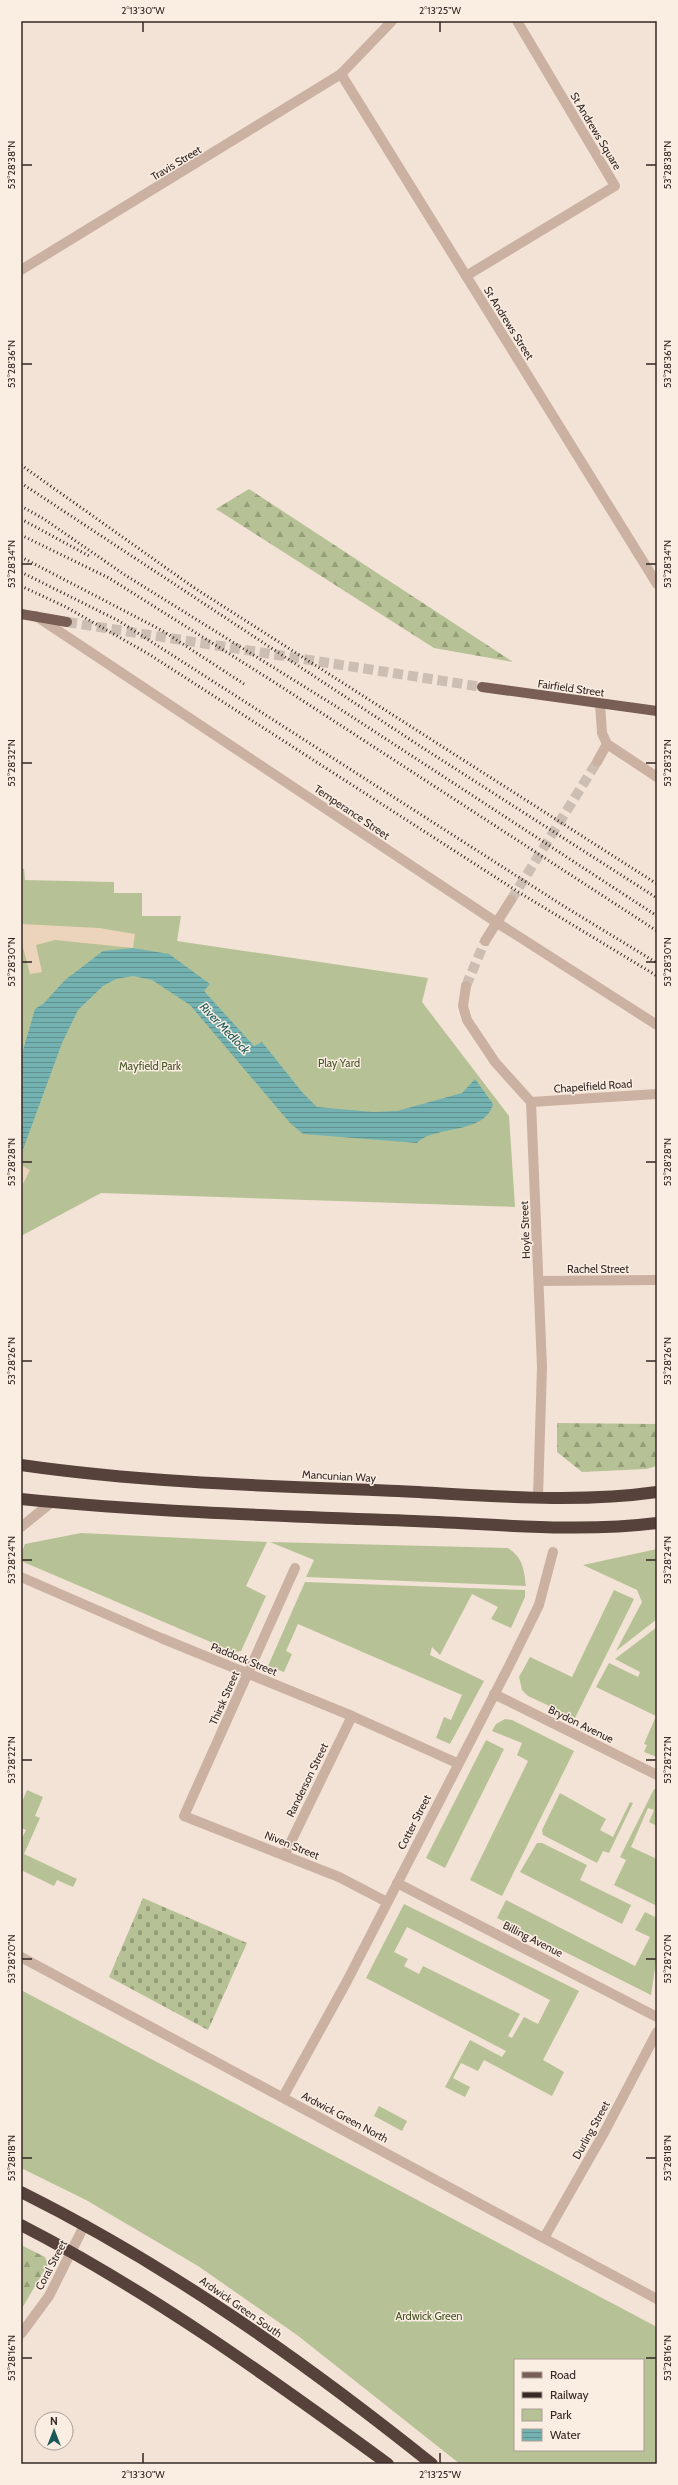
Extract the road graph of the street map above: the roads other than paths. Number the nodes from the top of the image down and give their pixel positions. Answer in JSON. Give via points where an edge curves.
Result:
{"nodes":[{"id":1,"x":392,"y":21,"type":"edge"},
{"id":2,"x":517,"y":21,"type":"edge"},
{"id":3,"x":341,"y":74,"type":"junction"},
{"id":4,"x":21,"y":270,"type":"edge"},
{"id":5,"x":466,"y":276,"type":"junction"},
{"id":6,"x":657,"y":584,"type":"edge"},
{"id":7,"x":21,"y":614,"type":"edge"},
{"id":8,"x":36,"y":616,"type":"junction"},
{"id":9,"x":67,"y":622,"type":"tunnel mouth"},
{"id":10,"x":482,"y":687,"type":"tunnel mouth"},
{"id":11,"x":600,"y":704,"type":"junction"},
{"id":12,"x":657,"y":711,"type":"edge"},
{"id":13,"x":608,"y":744,"type":"junction"},
{"id":14,"x":597,"y":762,"type":"tunnel mouth"},
{"id":15,"x":657,"y":777,"type":"edge"},
{"id":16,"x":511,"y":900,"type":"tunnel mouth"},
{"id":17,"x":496,"y":922,"type":"junction"},
{"id":18,"x":485,"y":941,"type":"tunnel mouth"},
{"id":19,"x":466,"y":986,"type":"tunnel mouth"},
{"id":20,"x":657,"y":1026,"type":"edge"},
{"id":21,"x":657,"y":1094,"type":"edge"},
{"id":22,"x":531,"y":1102,"type":"junction"},
{"id":23,"x":657,"y":1280,"type":"edge"},
{"id":24,"x":539,"y":1281,"type":"junction"},
{"id":25,"x":21,"y":1465,"type":"edge"},
{"id":26,"x":657,"y":1492,"type":"edge"},
{"id":27,"x":538,"y":1497,"type":"junction"},
{"id":28,"x":21,"y":1499,"type":"edge"},
{"id":29,"x":52,"y":1502,"type":"junction"},
{"id":30,"x":657,"y":1523,"type":"edge"},
{"id":31,"x":21,"y":1527,"type":"edge"},
{"id":32,"x":553,"y":1552,"type":"dead end"},
{"id":33,"x":295,"y":1568,"type":"dead end"},
{"id":34,"x":21,"y":1578,"type":"edge"},
{"id":35,"x":247,"y":1674,"type":"junction"},
{"id":36,"x":494,"y":1694,"type":"junction"},
{"id":37,"x":352,"y":1716,"type":"junction"},
{"id":38,"x":457,"y":1763,"type":"junction"},
{"id":39,"x":657,"y":1775,"type":"edge"},
{"id":40,"x":184,"y":1816,"type":"joint"},
{"id":41,"x":285,"y":1854,"type":"junction"},
{"id":42,"x":397,"y":1883,"type":"junction"},
{"id":43,"x":387,"y":1902,"type":"junction"},
{"id":44,"x":21,"y":1957,"type":"edge"},
{"id":45,"x":657,"y":2017,"type":"edge"},
{"id":46,"x":657,"y":2032,"type":"edge"},
{"id":47,"x":283,"y":2097,"type":"junction"},
{"id":48,"x":21,"y":2192,"type":"edge"},
{"id":49,"x":85,"y":2224,"type":"junction"},
{"id":50,"x":21,"y":2225,"type":"edge"},
{"id":51,"x":544,"y":2238,"type":"junction"},
{"id":52,"x":72,"y":2251,"type":"junction"},
{"id":53,"x":657,"y":2299,"type":"edge"},
{"id":54,"x":21,"y":2334,"type":"edge"},
{"id":55,"x":388,"y":2464,"type":"edge"},
{"id":56,"x":432,"y":2464,"type":"edge"}],
"edges":[{"from":1,"to":3,"type":"street","name":"Travis Street"},
{"from":2,"to":5,"type":"street","name":"St Andrews Square","via":[[615,186]]},
{"from":3,"to":4,"type":"street","name":"Travis Street"},
{"from":3,"to":5,"type":"street","name":"St Andrews Street"},
{"from":5,"to":6,"type":"street","name":"St Andrews Street"},
{"from":7,"to":8,"type":"main road"},
{"from":8,"to":9,"type":"main road"},
{"from":8,"to":17,"type":"street","name":"Temperance Street"},
{"from":10,"to":11,"type":"main road","name":"Fairfield Street"},
{"from":11,"to":12,"type":"main road","name":"Fairfield Street"},
{"from":11,"to":13,"type":"street","via":[[602,733]]},
{"from":13,"to":14,"type":"street"},
{"from":13,"to":15,"type":"street"},
{"from":16,"to":17,"type":"street"},
{"from":17,"to":18,"type":"street"},
{"from":17,"to":20,"type":"street","name":"Temperance Street"},
{"from":19,"to":22,"type":"street","via":[[463,1006],[467,1020],[495,1062]]},
{"from":21,"to":22,"type":"street","name":"Chapelfield Road"},
{"from":22,"to":24,"type":"street","name":"Hoyle Street"},
{"from":23,"to":24,"type":"street","name":"Rachel Street"},
{"from":24,"to":27,"type":"street","name":"Hoyle Street","via":[[542,1368]]},
{"from":25,"to":27,"type":"highway","name":"Mancunian Way","via":[[151,1480]]},
{"from":26,"to":27,"type":"highway","name":"Mancunian Way","via":[[628,1496]]},
{"from":28,"to":29,"type":"highway"},
{"from":29,"to":30,"type":"highway","via":[[262,1515],[583,1528],[622,1528]]},
{"from":29,"to":31,"type":"street"},
{"from":32,"to":36,"type":"street","name":"Cotter Street","via":[[539,1605]]},
{"from":33,"to":35,"type":"street","name":"Thirsk Street"},
{"from":34,"to":35,"type":"street","name":"Paddock Street"},
{"from":35,"to":37,"type":"street","name":"Paddock Street"},
{"from":35,"to":40,"type":"street","name":"Thirsk Street"},
{"from":36,"to":38,"type":"street","name":"Cotter Street"},
{"from":36,"to":39,"type":"street","name":"Brydon Avenue"},
{"from":37,"to":38,"type":"street","name":"Paddock Street"},
{"from":37,"to":41,"type":"street","name":"Randerson Street"},
{"from":38,"to":42,"type":"street","name":"Cotter Street"},
{"from":40,"to":41,"type":"street","name":"Niven Street"},
{"from":41,"to":43,"type":"street","name":"Niven Street","via":[[339,1877]]},
{"from":42,"to":43,"type":"street","name":"Cotter Street"},
{"from":42,"to":45,"type":"street","name":"Billing Avenue"},
{"from":43,"to":47,"type":"street","name":"Cotter Street"},
{"from":44,"to":47,"type":"street","name":"Ardwick Green North"},
{"from":46,"to":51,"type":"street","name":"Durling Street","via":[[605,2131]]},
{"from":47,"to":51,"type":"street","name":"Ardwick Green North"},
{"from":48,"to":49,"type":"highway","name":"Ardwick Green South"},
{"from":49,"to":52,"type":"street","name":"Coral Street"},
{"from":49,"to":56,"type":"highway","name":"Ardwick Green South","via":[[178,2279],[248,2327]]},
{"from":50,"to":52,"type":"highway"},
{"from":51,"to":53,"type":"street","name":"Ardwick Green North"},
{"from":52,"to":54,"type":"street","name":"Coral Street","via":[[49,2296]]},
{"from":52,"to":55,"type":"highway","via":[[142,2291]]}]}
